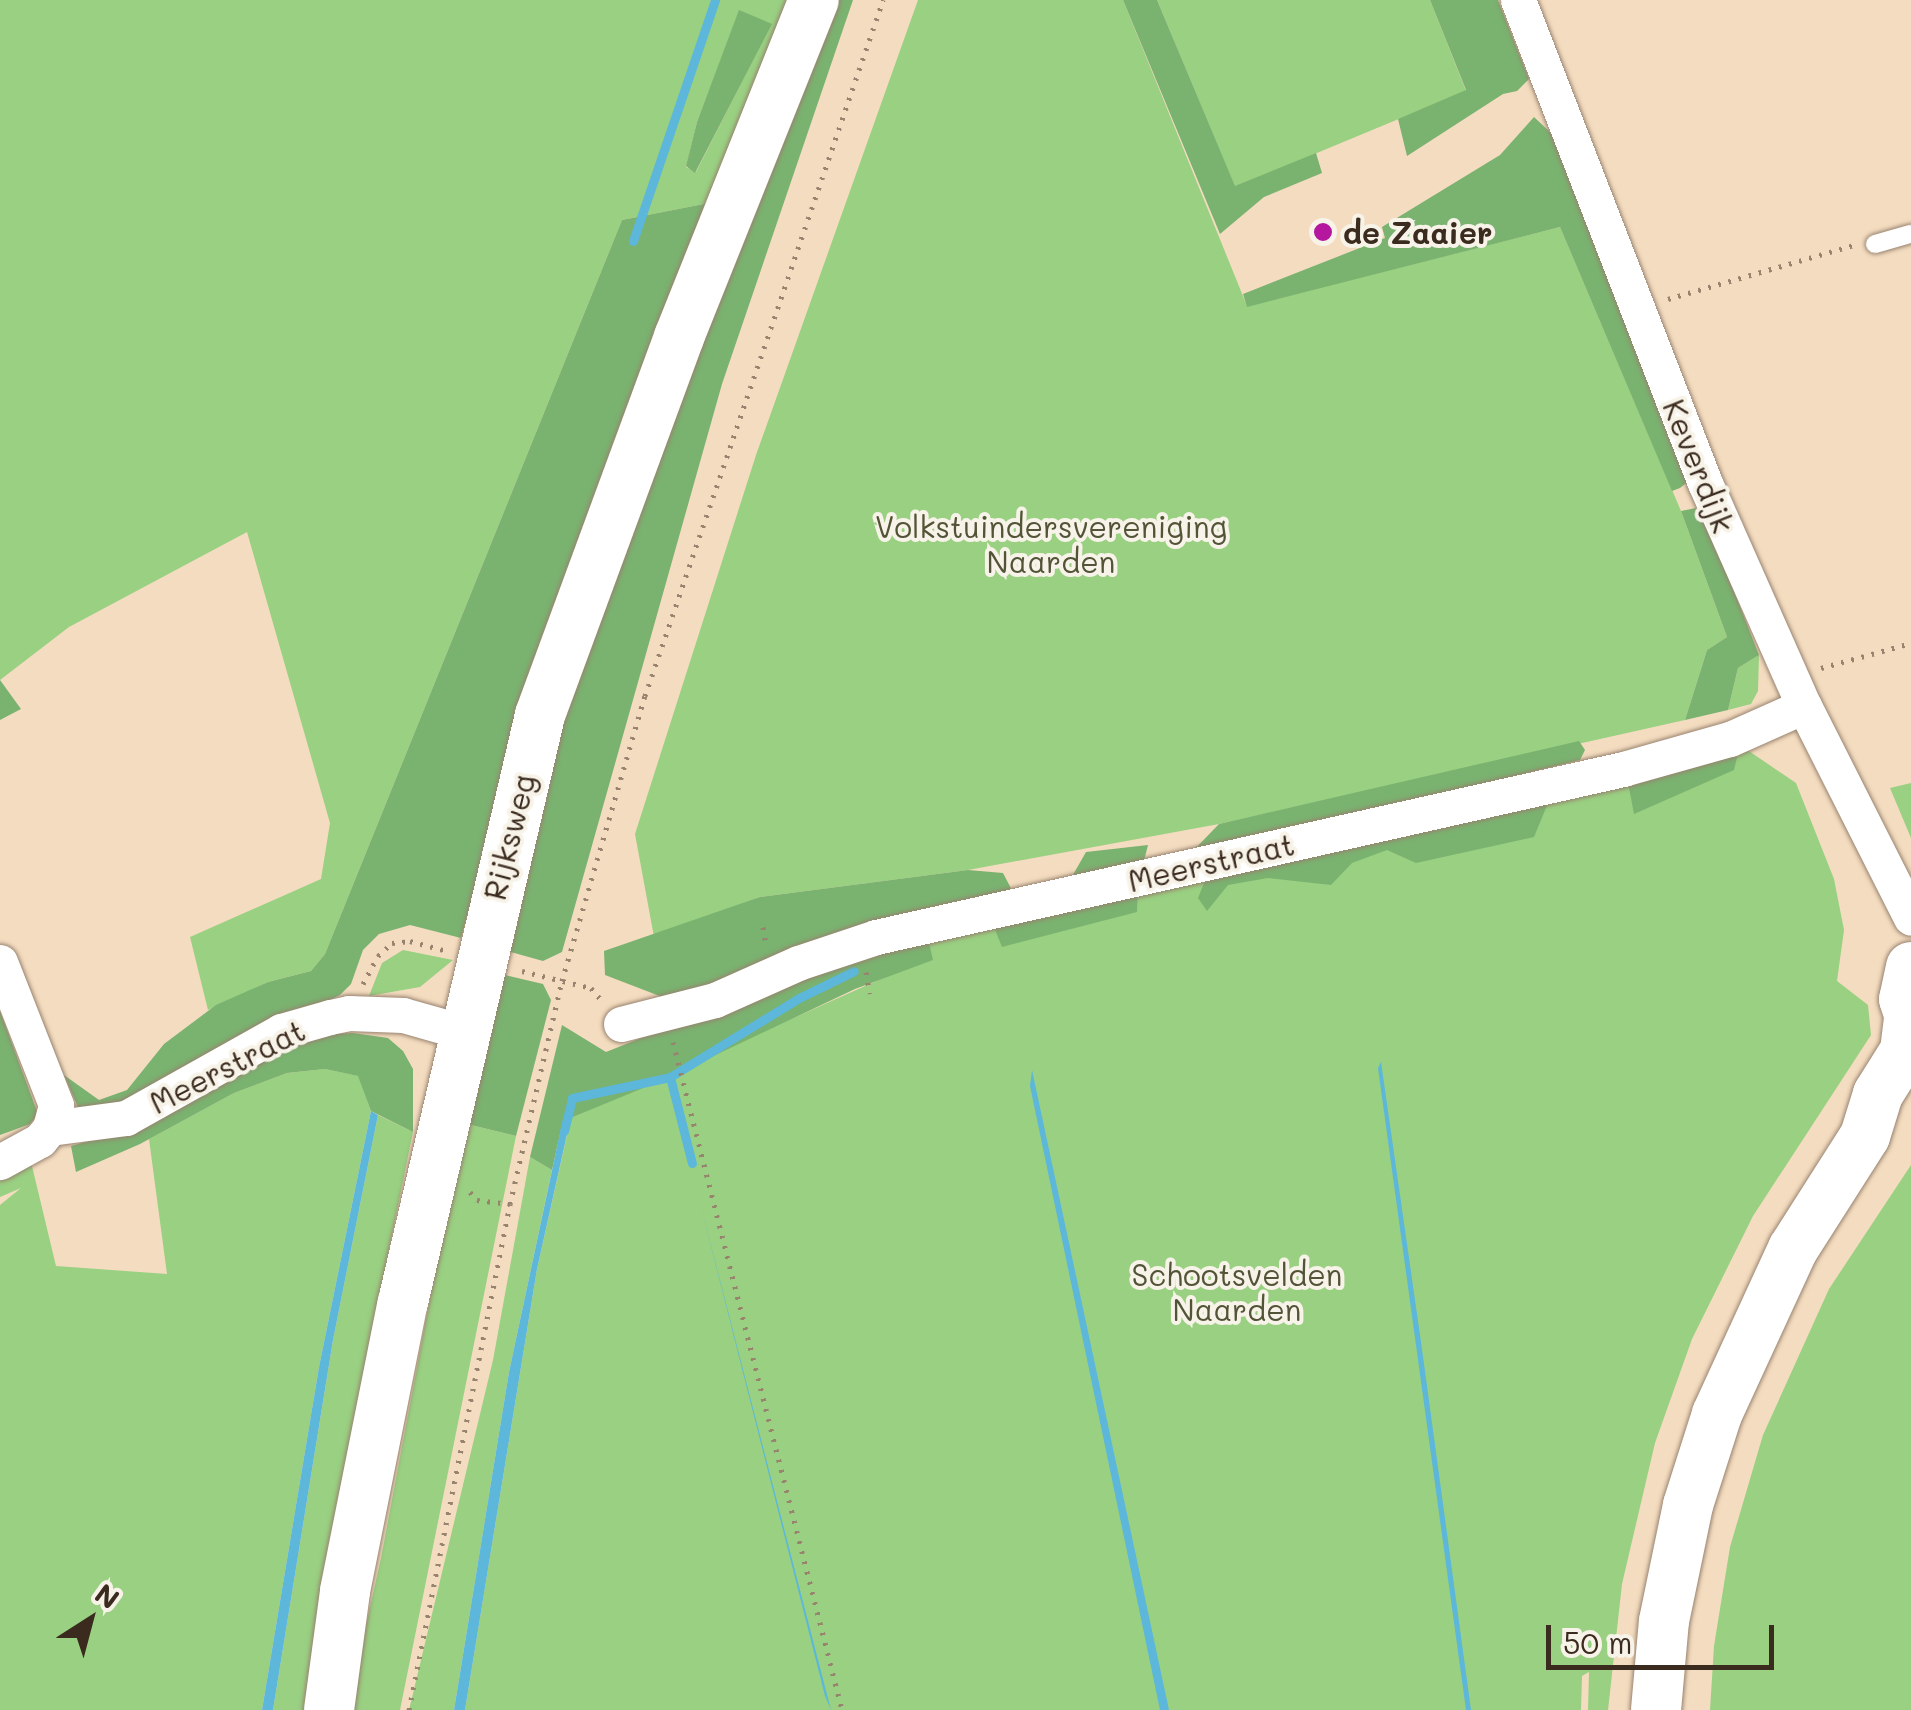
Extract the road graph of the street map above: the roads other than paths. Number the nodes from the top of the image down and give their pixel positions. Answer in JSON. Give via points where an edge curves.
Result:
{"nodes":[{"id":1,"x":814,"y":0,"type":"edge"},
{"id":2,"x":1518,"y":0,"type":"edge"},
{"id":3,"x":1911,"y":234,"type":"edge"},
{"id":4,"x":1875,"y":244,"type":"road end"},
{"id":5,"x":1797,"y":691,"type":"junction"},
{"id":6,"x":1911,"y":918,"type":"edge"},
{"id":7,"x":0,"y":962,"type":"edge"},
{"id":8,"x":1911,"y":967,"type":"edge"},
{"id":9,"x":1910,"y":1019,"type":"edge"},
{"id":10,"x":621,"y":1024,"type":"dead end"},
{"id":11,"x":463,"y":1032,"type":"junction"},
{"id":12,"x":1911,"y":1090,"type":"edge"},
{"id":13,"x":50,"y":1128,"type":"junction"},
{"id":14,"x":1865,"y":1136,"type":"junction"},
{"id":15,"x":0,"y":1162,"type":"edge"},
{"id":16,"x":330,"y":1710,"type":"edge"},
{"id":17,"x":1656,"y":1710,"type":"edge"}],
"edges":[{"from":1,"to":11,"type":"main road","name":"Rijksweg","via":[[679,338],[540,715]]},
{"from":2,"to":5,"type":"street","name":"Keverdijk","via":[[1705,483]]},
{"from":3,"to":4,"type":"lane"},
{"from":5,"to":6,"type":"street","name":"Keverdijk"},
{"from":5,"to":10,"type":"street","name":"Meerstraat","via":[[1730,739],[1623,769],[876,937],[715,1000]]},
{"from":7,"to":13,"type":"street","via":[[55,1098]]},
{"from":8,"to":9,"type":"main road","via":[[1904,999]]},
{"from":9,"to":14,"type":"main road","via":[[1905,1051],[1878,1094]]},
{"from":11,"to":13,"type":"street","name":"Meerstraat","via":[[403,1015],[330,1017],[281,1031],[126,1118]]},
{"from":11,"to":16,"type":"main road","name":"Rijksweg","via":[[345,1591]]},
{"from":12,"to":14,"type":"main road"},
{"from":13,"to":15,"type":"street"},
{"from":14,"to":17,"type":"main road","via":[[1793,1250],[1716,1414],[1688,1504],[1664,1620]]}]}
